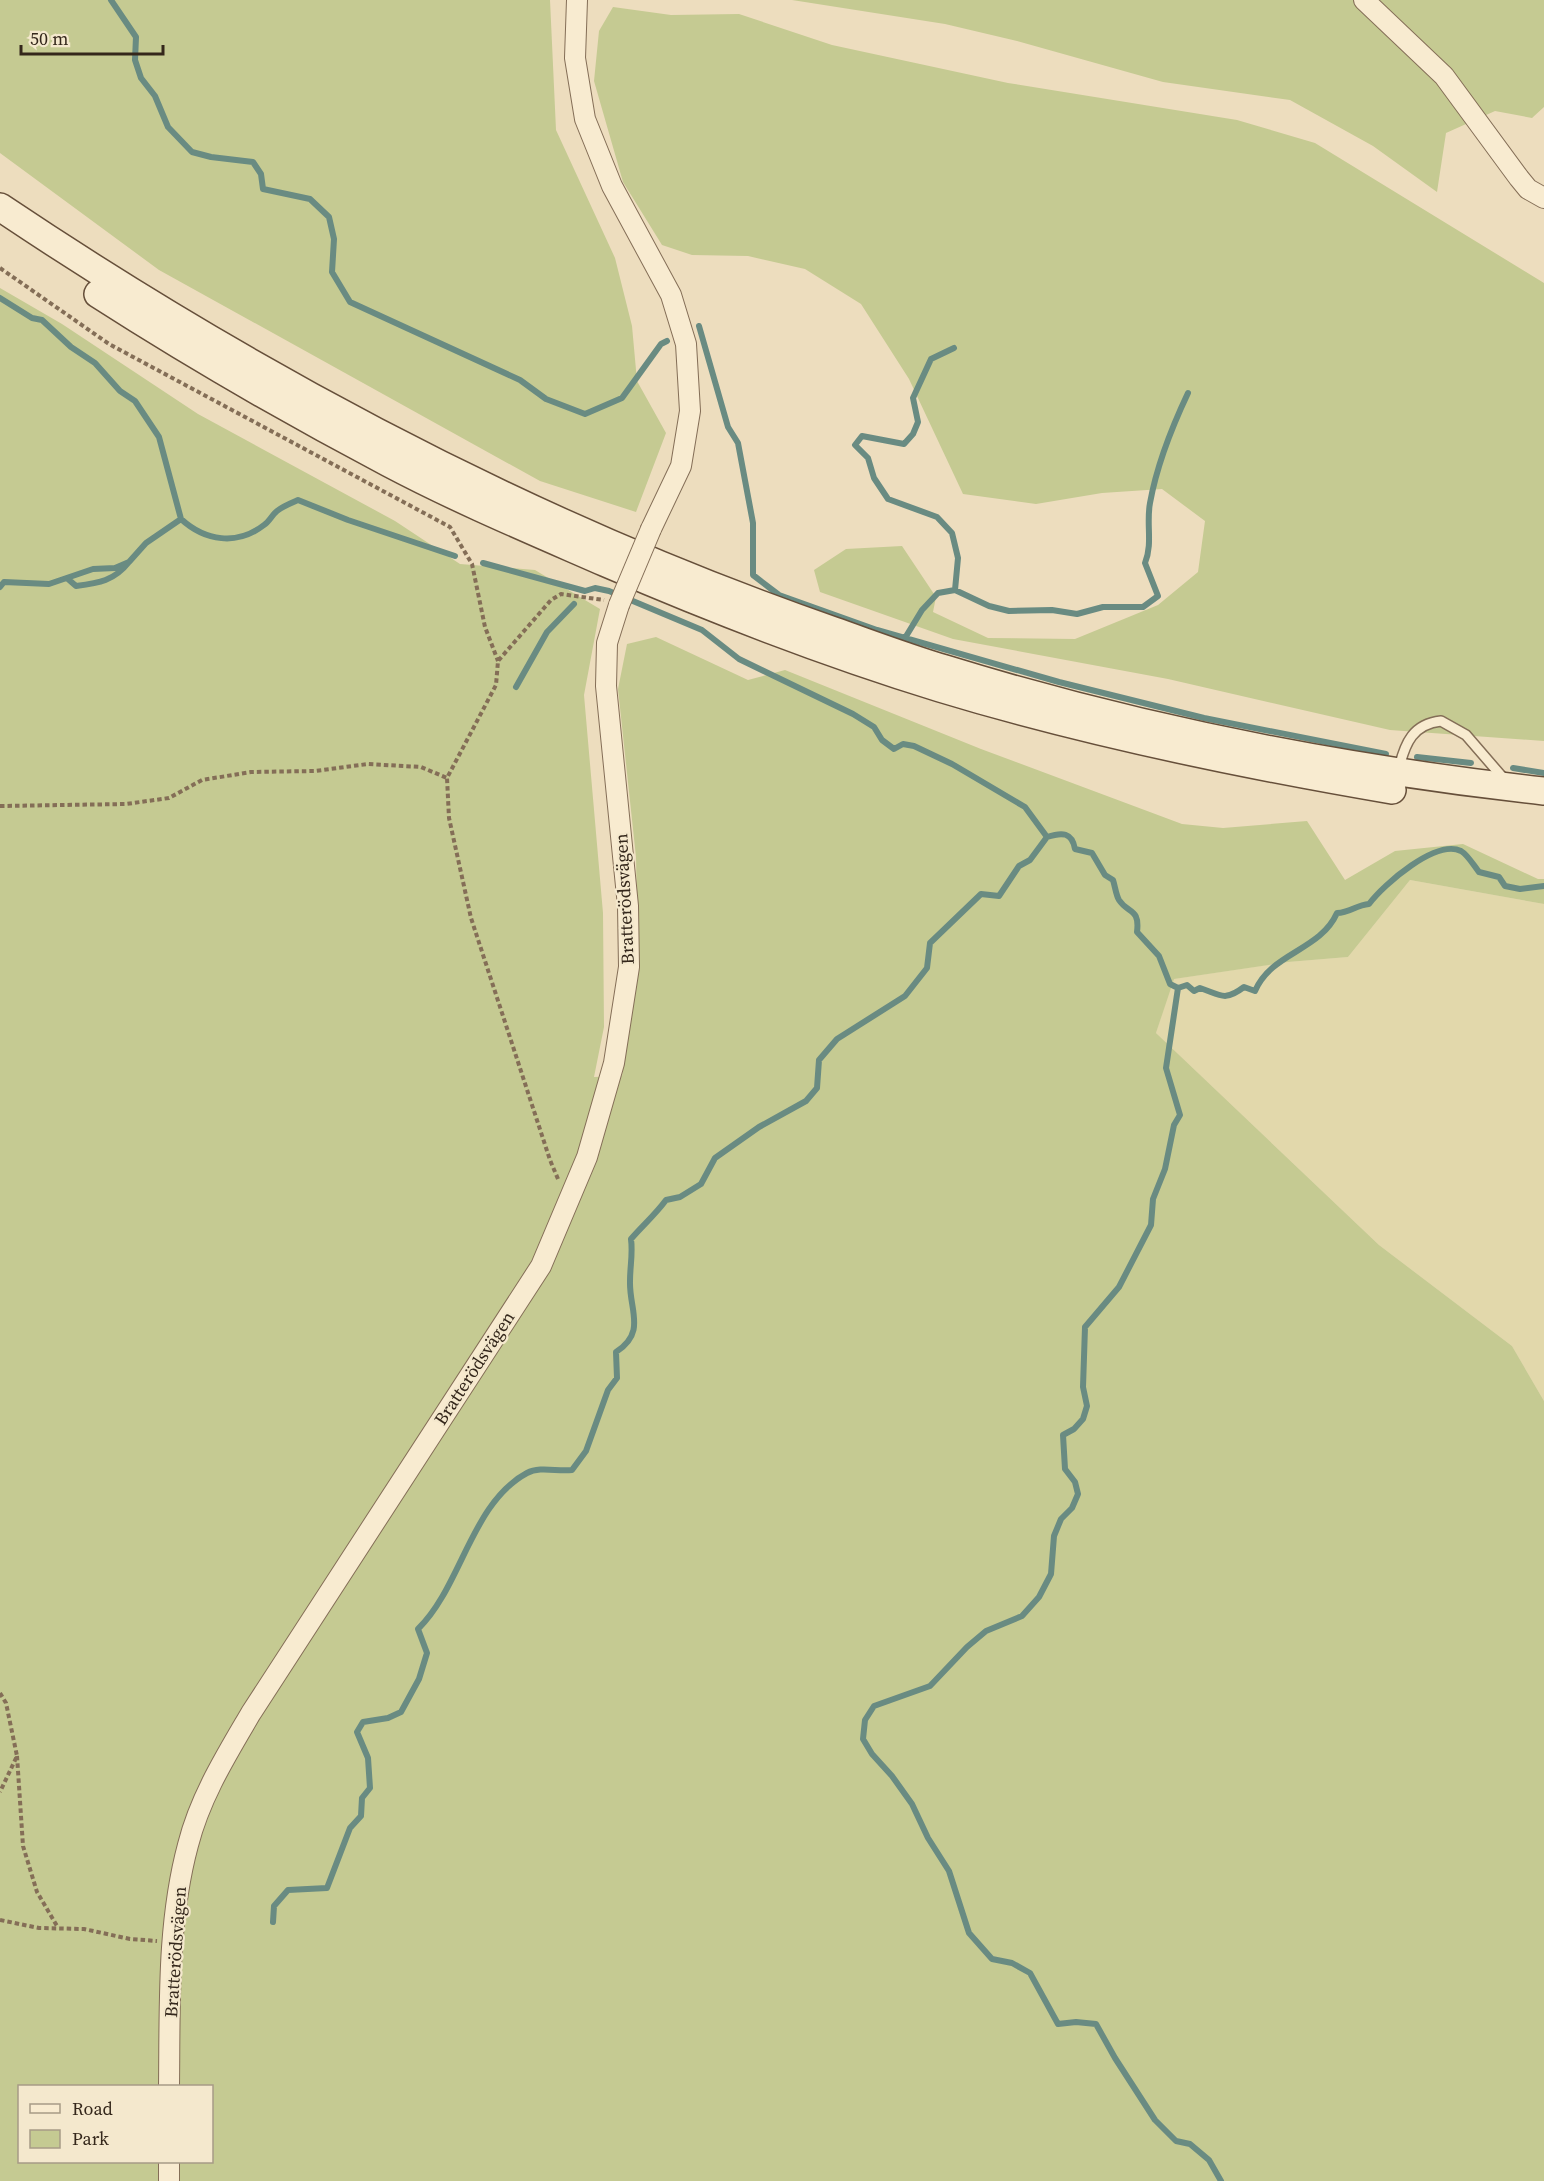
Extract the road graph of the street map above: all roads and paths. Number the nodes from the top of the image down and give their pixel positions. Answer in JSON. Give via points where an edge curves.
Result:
{"nodes":[{"id":1,"x":577,"y":0,"type":"edge"},
{"id":2,"x":1364,"y":0,"type":"edge"},
{"id":3,"x":1544,"y":198,"type":"edge"},
{"id":4,"x":0,"y":207,"type":"edge"},
{"id":5,"x":0,"y":228,"type":"edge"},
{"id":6,"x":0,"y":268,"type":"edge"},
{"id":7,"x":620,"y":605,"type":"junction"},
{"id":8,"x":498,"y":661,"type":"junction"},
{"id":9,"x":447,"y":778,"type":"junction"},
{"id":10,"x":1396,"y":782,"type":"junction"},
{"id":11,"x":1511,"y":788,"type":"junction"},
{"id":12,"x":1544,"y":792,"type":"edge"},
{"id":13,"x":0,"y":806,"type":"edge"},
{"id":14,"x":1544,"y":809,"type":"edge"},
{"id":15,"x":572,"y":1190,"type":"junction"},
{"id":16,"x":0,"y":1693,"type":"edge"},
{"id":17,"x":17,"y":1756,"type":"junction"},
{"id":18,"x":0,"y":1792,"type":"edge"},
{"id":19,"x":0,"y":1920,"type":"edge"},
{"id":20,"x":57,"y":1926,"type":"junction"},
{"id":21,"x":172,"y":1941,"type":"junction"},
{"id":22,"x":169,"y":2085,"type":"edge"},
{"id":23,"x":169,"y":2163,"type":"edge"},
{"id":24,"x":169,"y":2181,"type":"edge"}],
"edges":[{"from":1,"to":7,"type":"street","name":"Bratterödsvägen","bridge":true,"via":[[575,58],[585,119],[612,186],[671,295],[686,344],[690,411],[681,466]]},
{"from":2,"to":3,"type":"street","via":[[1444,76],[1524,183]]},
{"from":4,"to":10,"type":"main road","via":[[194,331],[390,441],[505,498],[730,595],[944,669],[1123,718]]},
{"from":5,"to":10,"type":"main road","via":[[183,348],[391,464],[495,515],[724,614],[940,688],[1118,736],[1258,768]]},
{"from":6,"to":8,"type":"path","via":[[109,344],[450,527],[472,564],[485,627]]},
{"from":7,"to":8,"type":"path","via":[[597,597],[561,594],[551,600]]},
{"from":7,"to":15,"type":"street","name":"Bratterödsvägen","via":[[607,643],[606,686],[628,906],[629,967],[614,1063],[587,1157]]},
{"from":8,"to":9,"type":"path","via":[[495,685]]},
{"from":9,"to":13,"type":"path","via":[[421,767],[368,764],[212,778],[169,798],[126,804]]},
{"from":9,"to":15,"type":"path","via":[[449,818],[471,918],[550,1160],[559,1182]]},
{"from":10,"to":11,"type":"main road"},
{"from":10,"to":11,"type":"lane","via":[[1408,738],[1418,727],[1441,721],[1466,735]]},
{"from":10,"to":14,"type":"main road"},
{"from":11,"to":12,"type":"main road"},
{"from":15,"to":21,"type":"street","name":"Bratterödsvägen","via":[[541,1266],[257,1703],[215,1775],[188,1843]]},
{"from":16,"to":17,"type":"path","via":[[6,1703]]},
{"from":17,"to":18,"type":"path"},
{"from":17,"to":20,"type":"path","via":[[23,1846],[38,1892]]},
{"from":19,"to":20,"type":"path","via":[[39,1928]]},
{"from":20,"to":21,"type":"path","via":[[130,1939]]},
{"from":21,"to":22,"type":"street","name":"Bratterödsvägen"},
{"from":23,"to":24,"type":"street"}]}
